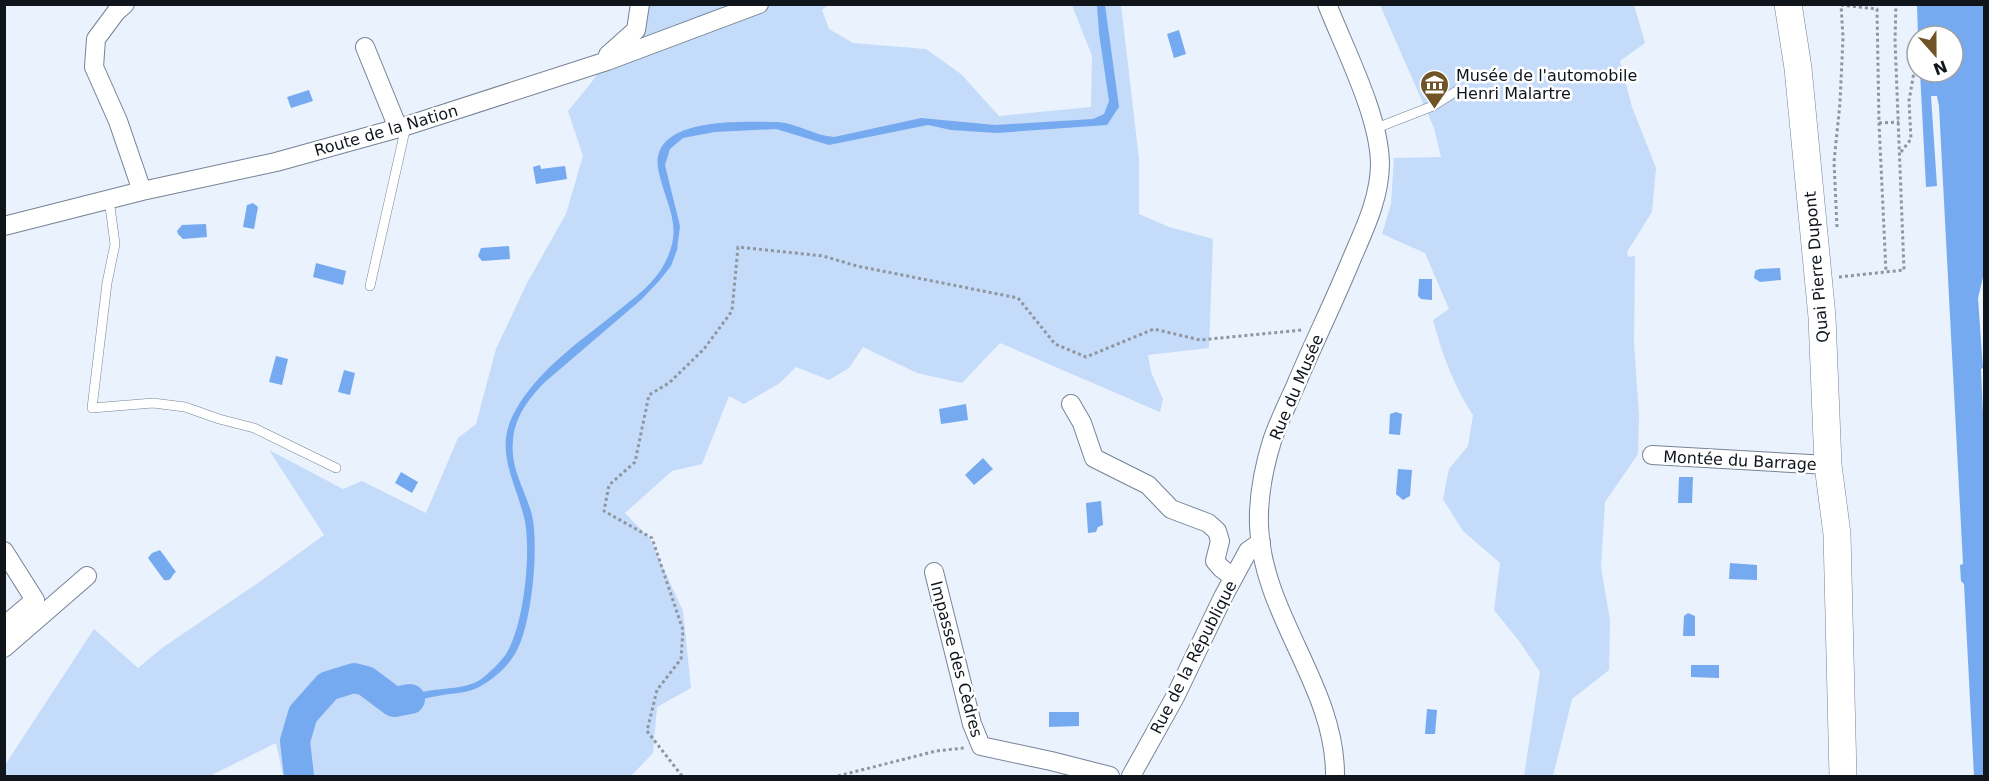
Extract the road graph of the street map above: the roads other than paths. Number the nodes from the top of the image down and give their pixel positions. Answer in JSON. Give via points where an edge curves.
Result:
{"nodes":[{"id":1,"x":125,"y":4,"type":"edge"},
{"id":2,"x":640,"y":4,"type":"edge"},
{"id":3,"x":759,"y":4,"type":"edge"},
{"id":4,"x":1327,"y":4,"type":"edge"},
{"id":5,"x":1788,"y":4,"type":"edge"},
{"id":6,"x":1808,"y":4,"type":"edge"},
{"id":7,"x":365,"y":47,"type":"dead end"},
{"id":8,"x":607,"y":61,"type":"junction"},
{"id":9,"x":1798,"y":68,"type":"junction"},
{"id":10,"x":1458,"y":90,"type":"dead end"},
{"id":11,"x":402,"y":127,"type":"junction"},
{"id":12,"x":1374,"y":129,"type":"junction"},
{"id":13,"x":142,"y":191,"type":"junction"},
{"id":14,"x":109,"y":199,"type":"junction"},
{"id":15,"x":4,"y":226,"type":"edge"},
{"id":16,"x":370,"y":286,"type":"dead end"},
{"id":17,"x":1071,"y":404,"type":"dead end"},
{"id":18,"x":1653,"y":455,"type":"dead end"},
{"id":19,"x":1828,"y":465,"type":"junction"},
{"id":20,"x":336,"y":468,"type":"dead end"},
{"id":21,"x":1260,"y":542,"type":"junction"},
{"id":22,"x":4,"y":551,"type":"edge"},
{"id":23,"x":934,"y":572,"type":"dead end"},
{"id":24,"x":87,"y":576,"type":"dead end"},
{"id":25,"x":1233,"y":577,"type":"junction"},
{"id":26,"x":4,"y":626,"type":"edge"},
{"id":27,"x":4,"y":648,"type":"edge"},
{"id":28,"x":1110,"y":777,"type":"edge"},
{"id":29,"x":1131,"y":777,"type":"edge"},
{"id":30,"x":1335,"y":777,"type":"edge"},
{"id":31,"x":1827,"y":777,"type":"edge"},
{"id":32,"x":1843,"y":777,"type":"edge"}],
"edges":[{"from":1,"to":13,"type":"street","via":[[96,39],[94,67]]},
{"from":2,"to":8,"type":"street","via":[[636,30],[608,55]]},
{"from":3,"to":8,"type":"street","name":"Route de la Nation"},
{"from":4,"to":12,"type":"street","name":"Rue du Musée"},
{"from":5,"to":9,"type":"main road","name":"Quai Pierre Dupont"},
{"from":6,"to":9,"type":"main road","name":"Quai Pierre Dupont","via":[[1809,33]]},
{"from":7,"to":11,"type":"street"},
{"from":8,"to":11,"type":"street","name":"Route de la Nation"},
{"from":9,"to":19,"type":"main road","name":"Quai Pierre Dupont","via":[[1822,317]]},
{"from":10,"to":12,"type":"lane","via":[[1433,106]]},
{"from":11,"to":13,"type":"street","name":"Route de la Nation","via":[[276,162]]},
{"from":11,"to":16,"type":"lane"},
{"from":12,"to":21,"type":"street","name":"Rue du Musée","via":[[1380,162],[1377,194],[1272,441],[1263,483]]},
{"from":13,"to":14,"type":"street","name":"Route de la Nation"},
{"from":14,"to":15,"type":"street","name":"Route de la Nation"},
{"from":14,"to":20,"type":"lane","via":[[114,244],[92,408],[153,403],[186,407],[254,428]]},
{"from":17,"to":25,"type":"street","via":[[1094,458],[1148,485],[1171,510],[1208,523],[1217,531],[1220,541],[1215,561]]},
{"from":18,"to":19,"type":"street","name":"Montée du Barrage"},
{"from":19,"to":31,"type":"main road","name":"Quai Pierre Dupont","via":[[1821,535]]},
{"from":19,"to":32,"type":"main road","name":"Quai Pierre Dupont","via":[[1837,534]]},
{"from":21,"to":25,"type":"street","name":"Rue de la République","via":[[1248,551]]},
{"from":21,"to":30,"type":"street","name":"Rue du Musée","via":[[1268,580],[1318,697],[1331,739]]},
{"from":22,"to":26,"type":"street","via":[[35,600]]},
{"from":23,"to":28,"type":"street","name":"Impasse des Cèdres","via":[[981,746]]},
{"from":24,"to":27,"type":"street"},
{"from":25,"to":29,"type":"street","name":"Rue de la République"}]}
